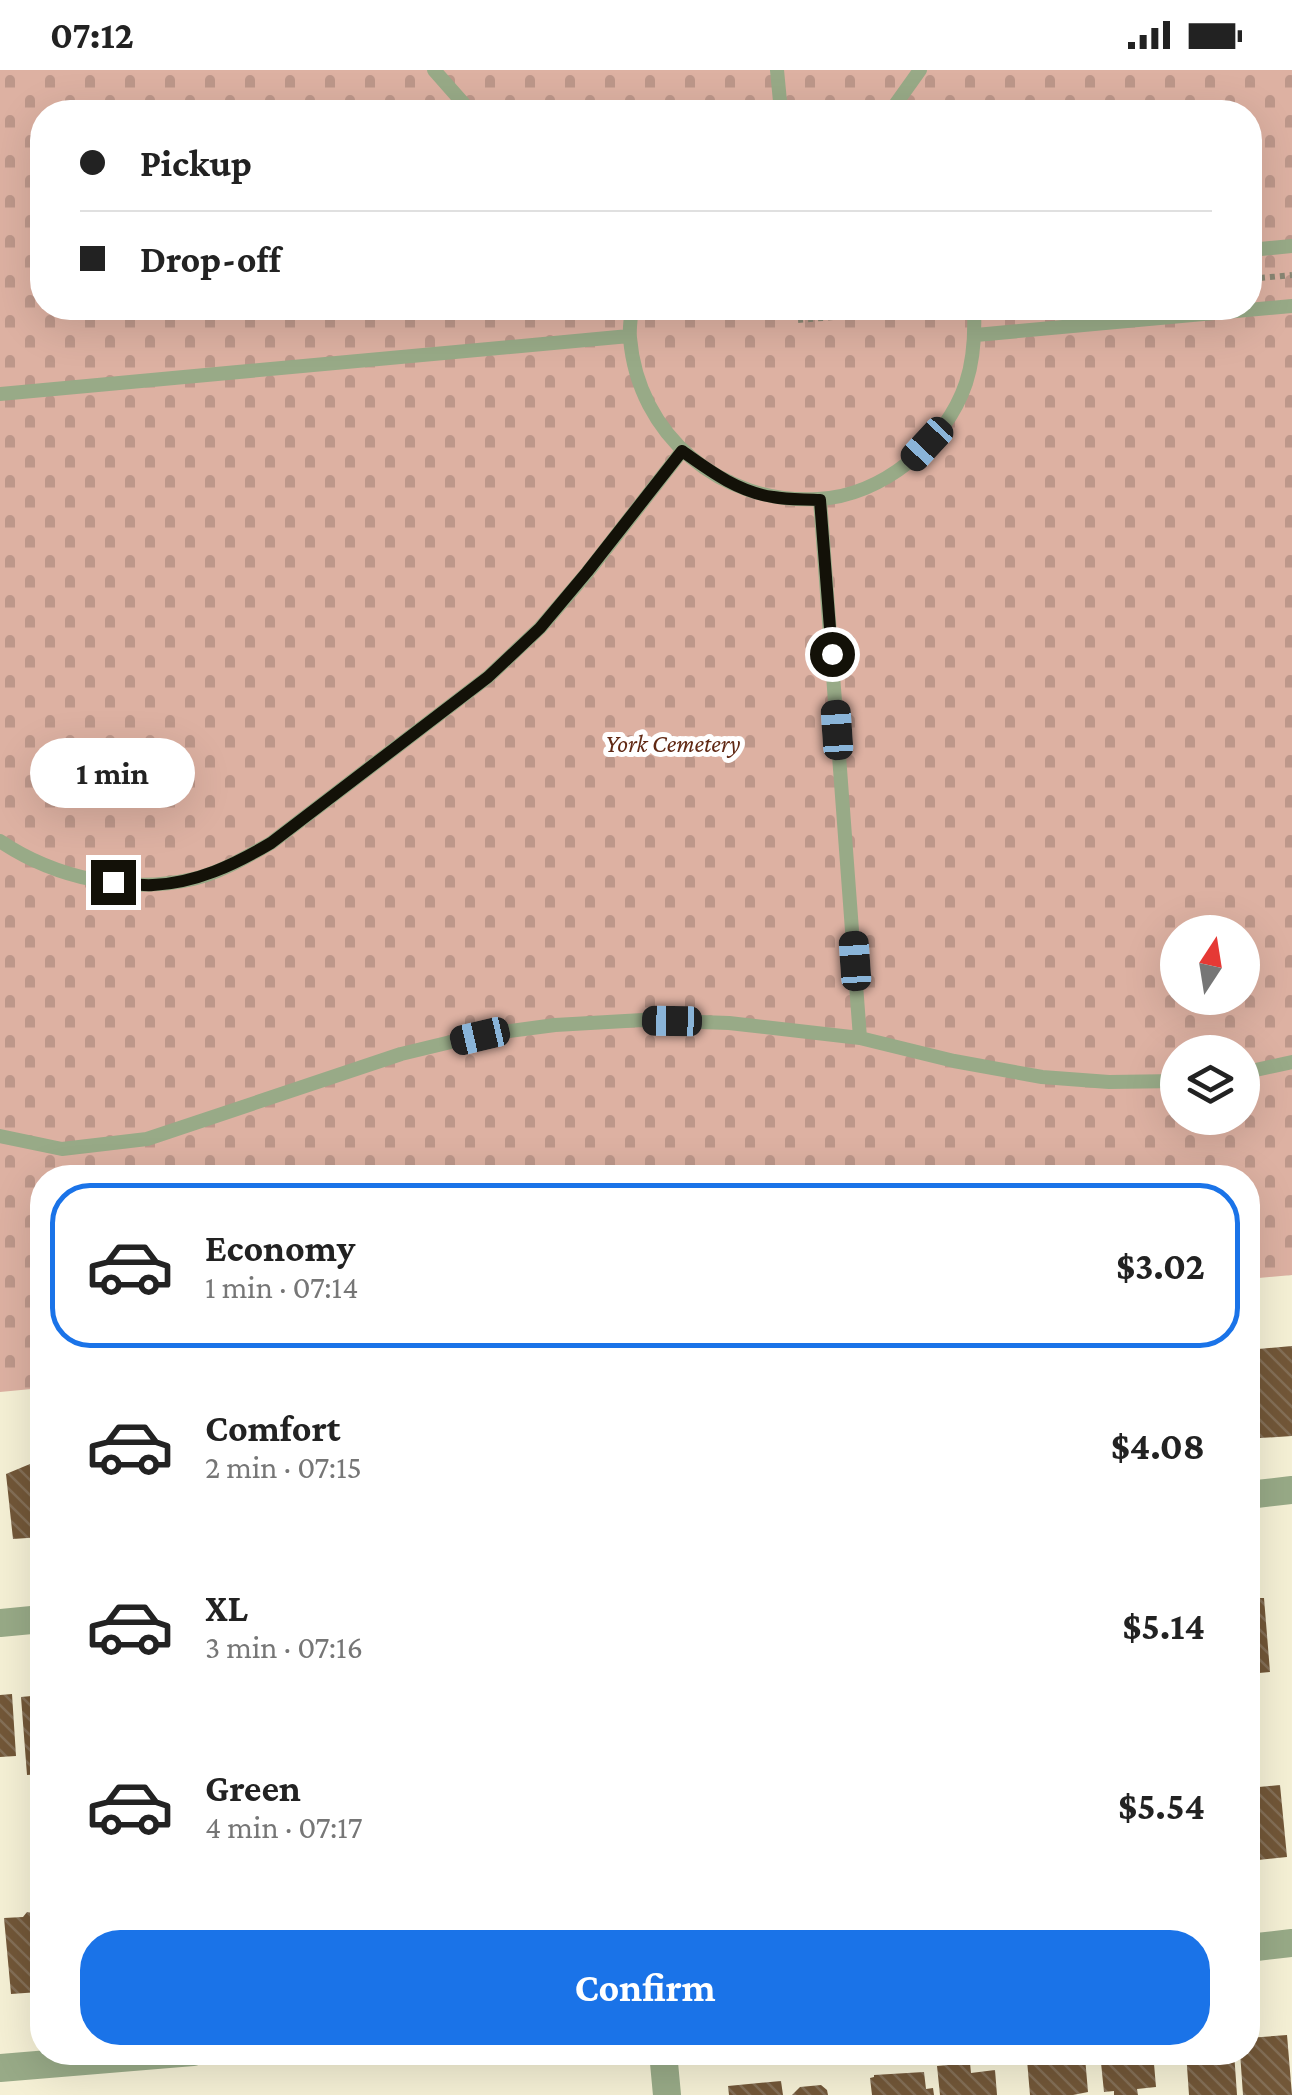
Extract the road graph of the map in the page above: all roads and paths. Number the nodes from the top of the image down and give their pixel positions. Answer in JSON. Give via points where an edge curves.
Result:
{"nodes":[{"id":1,"x":434,"y":70,"type":"edge"},
{"id":2,"x":777,"y":70,"type":"edge"},
{"id":3,"x":920,"y":70,"type":"edge"},
{"id":4,"x":460,"y":100,"type":"edge"},
{"id":5,"x":780,"y":100,"type":"edge"},
{"id":6,"x":899,"y":100,"type":"edge"},
{"id":7,"x":1292,"y":246,"type":"edge"},
{"id":8,"x":1262,"y":249,"type":"edge"},
{"id":9,"x":1292,"y":275,"type":"edge"},
{"id":10,"x":1262,"y":278,"type":"edge"},
{"id":11,"x":1292,"y":306,"type":"edge"},
{"id":12,"x":1262,"y":309,"type":"edge"},
{"id":13,"x":631,"y":320,"type":"edge"},
{"id":14,"x":975,"y":320,"type":"edge"},
{"id":15,"x":1139,"y":320,"type":"edge"},
{"id":16,"x":976,"y":335,"type":"junction"},
{"id":17,"x":629,"y":336,"type":"junction"},
{"id":18,"x":0,"y":394,"type":"edge"},
{"id":19,"x":682,"y":451,"type":"junction"},
{"id":20,"x":820,"y":500,"type":"junction"},
{"id":21,"x":0,"y":841,"type":"edge"},
{"id":22,"x":860,"y":1038,"type":"junction"},
{"id":23,"x":1292,"y":1062,"type":"edge"},
{"id":24,"x":1260,"y":1069,"type":"edge"},
{"id":25,"x":1160,"y":1081,"type":"edge"},
{"id":26,"x":0,"y":1136,"type":"edge"},
{"id":27,"x":1292,"y":1490,"type":"edge"},
{"id":28,"x":1260,"y":1494,"type":"edge"},
{"id":29,"x":30,"y":1620,"type":"edge"},
{"id":30,"x":0,"y":1623,"type":"edge"},
{"id":31,"x":1292,"y":1943,"type":"edge"},
{"id":32,"x":1260,"y":1947,"type":"edge"},
{"id":33,"x":36,"y":2065,"type":"edge"},
{"id":34,"x":664,"y":2065,"type":"edge"},
{"id":35,"x":0,"y":2068,"type":"edge"},
{"id":36,"x":667,"y":2095,"type":"edge"}],
"edges":[{"from":1,"to":4,"type":"lane"},
{"from":2,"to":5,"type":"lane"},
{"from":3,"to":6,"type":"lane"},
{"from":7,"to":8,"type":"lane"},
{"from":9,"to":10,"type":"path"},
{"from":11,"to":12,"type":"lane"},
{"from":13,"to":17,"type":"lane"},
{"from":14,"to":16,"type":"lane"},
{"from":15,"to":16,"type":"lane"},
{"from":16,"to":20,"type":"lane","via":[[966,383],[933,439],[868,488]]},
{"from":17,"to":18,"type":"lane"},
{"from":17,"to":19,"type":"lane","via":[[654,418]]},
{"from":19,"to":20,"type":"lane","via":[[723,480],[770,497]]},
{"from":19,"to":21,"type":"lane","via":[[552,614],[488,677],[236,864],[152,885],[113,882],[74,876]]},
{"from":20,"to":22,"type":"lane"},
{"from":22,"to":25,"type":"lane","via":[[1042,1077]]},
{"from":22,"to":26,"type":"lane","via":[[712,1022],[555,1025],[400,1054],[147,1140],[62,1149]]},
{"from":23,"to":24,"type":"lane"},
{"from":27,"to":28,"type":"street"},
{"from":29,"to":30,"type":"street"},
{"from":31,"to":32,"type":"street"},
{"from":33,"to":35,"type":"street"},
{"from":34,"to":36,"type":"street"}]}
